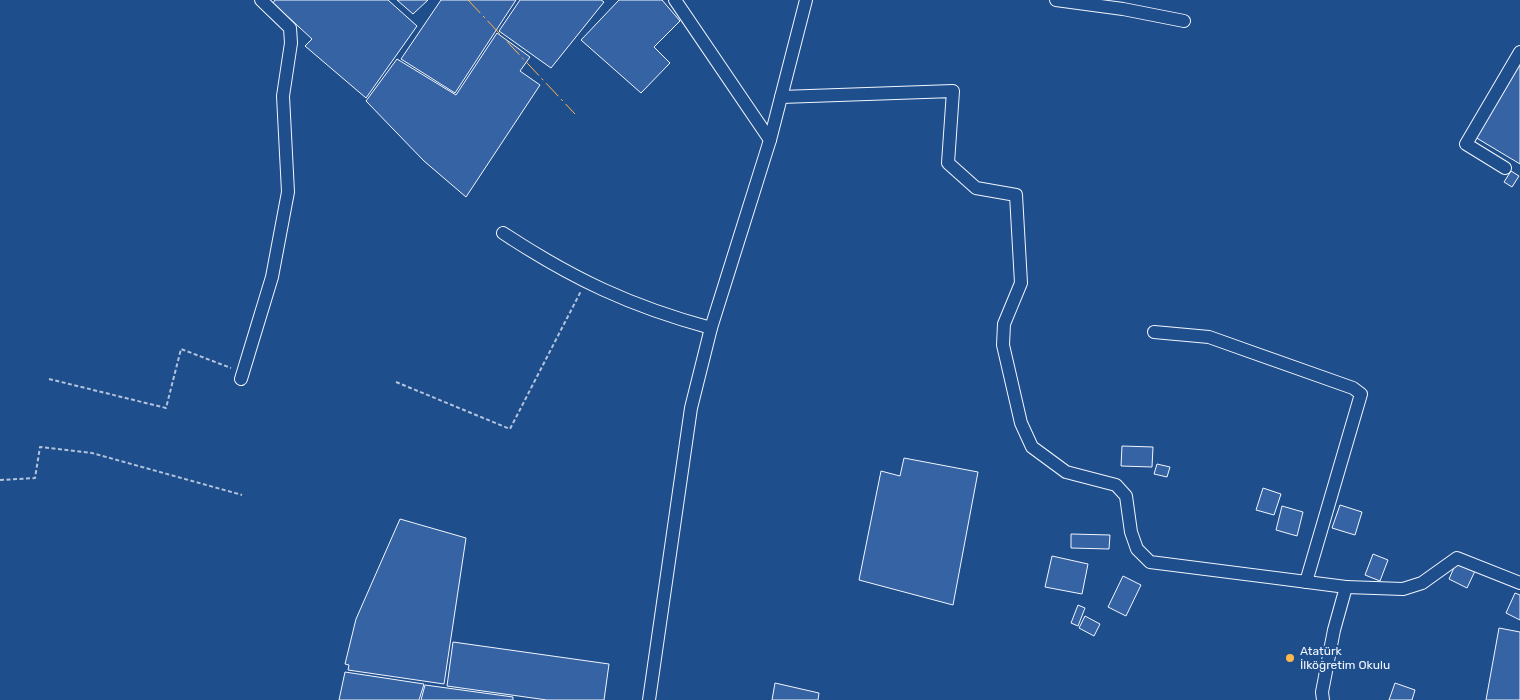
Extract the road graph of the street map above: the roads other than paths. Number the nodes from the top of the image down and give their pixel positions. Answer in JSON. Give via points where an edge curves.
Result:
{"nodes":[{"id":1,"x":261,"y":0,"type":"edge"},
{"id":2,"x":675,"y":0,"type":"edge"},
{"id":3,"x":806,"y":0,"type":"edge"},
{"id":4,"x":1056,"y":0,"type":"edge"},
{"id":5,"x":1184,"y":21,"type":"dead end"},
{"id":6,"x":1520,"y":52,"type":"edge"},
{"id":7,"x":781,"y":97,"type":"junction"},
{"id":8,"x":770,"y":140,"type":"junction"},
{"id":9,"x":1505,"y":168,"type":"dead end"},
{"id":10,"x":503,"y":233,"type":"dead end"},
{"id":11,"x":711,"y":328,"type":"junction"},
{"id":12,"x":1154,"y":332,"type":"dead end"},
{"id":13,"x":242,"y":376,"type":"road end"},
{"id":14,"x":1306,"y":582,"type":"junction"},
{"id":15,"x":1520,"y":583,"type":"edge"},
{"id":16,"x":1346,"y":587,"type":"junction"},
{"id":17,"x":649,"y":700,"type":"edge"},
{"id":18,"x":1323,"y":700,"type":"edge"}],
"edges":[{"from":1,"to":13,"type":"street","via":[[290,28],[291,43],[283,96],[288,192],[272,277]]},
{"from":2,"to":8,"type":"street"},
{"from":3,"to":7,"type":"street"},
{"from":4,"to":5,"type":"street"},
{"from":6,"to":9,"type":"street","via":[[1466,144]]},
{"from":7,"to":8,"type":"street"},
{"from":7,"to":14,"type":"street","via":[[954,91],[948,163],[976,188],[1016,195],[1022,283],[1004,324],[1003,345],[1021,423],[1032,447],[1066,472],[1116,485],[1126,496],[1137,549],[1150,562]]},
{"from":8,"to":11,"type":"street"},
{"from":10,"to":11,"type":"street","via":[[544,261],[585,283],[660,315]]},
{"from":11,"to":17,"type":"street","via":[[692,408]]},
{"from":12,"to":14,"type":"street","via":[[1208,337],[1353,388],[1361,394]]},
{"from":14,"to":16,"type":"street"},
{"from":15,"to":16,"type":"street","via":[[1457,558],[1422,583],[1403,589]]},
{"from":16,"to":18,"type":"street","via":[[1334,630]]}]}
